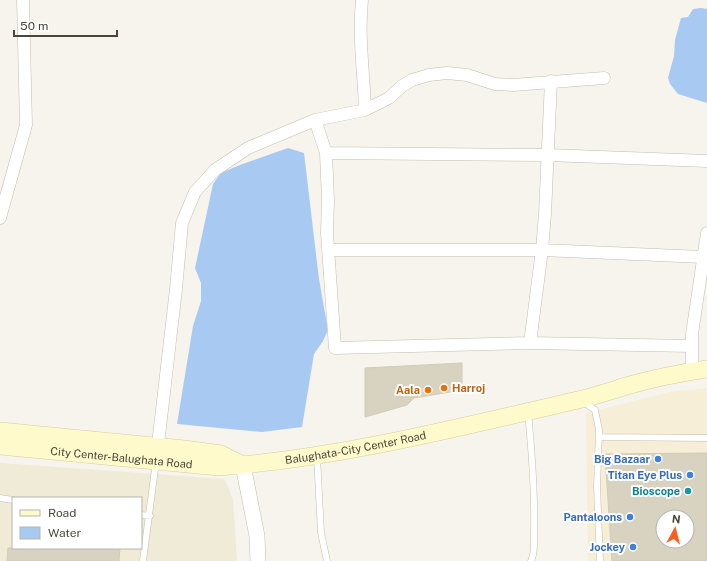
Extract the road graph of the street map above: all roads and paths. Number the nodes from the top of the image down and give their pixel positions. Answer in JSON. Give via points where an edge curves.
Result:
{"nodes":[{"id":1,"x":23,"y":0,"type":"edge"},
{"id":2,"x":362,"y":0,"type":"edge"},
{"id":3,"x":604,"y":78,"type":"dead end"},
{"id":4,"x":551,"y":81,"type":"junction"},
{"id":5,"x":365,"y":110,"type":"junction"},
{"id":6,"x":315,"y":120,"type":"junction"},
{"id":7,"x":326,"y":153,"type":"junction"},
{"id":8,"x":548,"y":155,"type":"junction"},
{"id":9,"x":707,"y":161,"type":"edge"},
{"id":10,"x":0,"y":218,"type":"edge"},
{"id":11,"x":707,"y":233,"type":"edge"},
{"id":12,"x":329,"y":250,"type":"junction"},
{"id":13,"x":542,"y":250,"type":"junction"},
{"id":14,"x":703,"y":257,"type":"junction"},
{"id":15,"x":530,"y":343,"type":"junction"},
{"id":16,"x":691,"y":346,"type":"junction"},
{"id":17,"x":700,"y":368,"type":"edge"},
{"id":18,"x":580,"y":399,"type":"junction"},
{"id":19,"x":528,"y":411,"type":"junction"},
{"id":20,"x":0,"y":431,"type":"edge"},
{"id":21,"x":599,"y":437,"type":"junction"},
{"id":22,"x":707,"y":438,"type":"edge"},
{"id":23,"x":0,"y":446,"type":"edge"},
{"id":24,"x":157,"y":453,"type":"junction"},
{"id":25,"x":316,"y":455,"type":"junction"},
{"id":26,"x":243,"y":465,"type":"junction"},
{"id":27,"x":0,"y":498,"type":"edge"},
{"id":28,"x":12,"y":500,"type":"edge"},
{"id":29,"x":142,"y":515,"type":"edge"},
{"id":30,"x":150,"y":516,"type":"junction"},
{"id":31,"x":143,"y":561,"type":"edge"},
{"id":32,"x":258,"y":561,"type":"edge"},
{"id":33,"x":327,"y":561,"type":"edge"},
{"id":34,"x":531,"y":561,"type":"edge"},
{"id":35,"x":600,"y":561,"type":"edge"}],
"edges":[{"from":1,"to":10,"type":"street","via":[[26,125]]},
{"from":2,"to":5,"type":"street","via":[[360,18]]},
{"from":3,"to":4,"type":"street"},
{"from":4,"to":5,"type":"street","via":[[495,84],[467,75],[447,73],[412,80],[389,98]]},
{"from":4,"to":8,"type":"street"},
{"from":5,"to":6,"type":"street"},
{"from":6,"to":7,"type":"street"},
{"from":6,"to":24,"type":"street","via":[[248,148],[215,170],[195,192],[182,223]]},
{"from":7,"to":8,"type":"street"},
{"from":7,"to":12,"type":"street"},
{"from":8,"to":9,"type":"street"},
{"from":8,"to":13,"type":"street"},
{"from":11,"to":14,"type":"street"},
{"from":12,"to":13,"type":"street"},
{"from":12,"to":15,"type":"street","via":[[335,348]]},
{"from":13,"to":14,"type":"street"},
{"from":13,"to":15,"type":"street"},
{"from":14,"to":16,"type":"street"},
{"from":15,"to":16,"type":"street"},
{"from":16,"to":17,"type":"street"},
{"from":17,"to":18,"type":"main road","name":"Balughata-City Center Road"},
{"from":18,"to":19,"type":"main road","name":"Balughata-City Center Road"},
{"from":18,"to":21,"type":"lane","via":[[595,410]]},
{"from":19,"to":25,"type":"main road","name":"Balughata-City Center Road","via":[[400,440]]},
{"from":19,"to":34,"type":"lane","via":[[534,519]]},
{"from":20,"to":24,"type":"main road"},
{"from":21,"to":22,"type":"lane"},
{"from":21,"to":35,"type":"lane"},
{"from":23,"to":24,"type":"main road","name":"City Center-Balughata Road"},
{"from":24,"to":26,"type":"main road","name":"City Center-Balughata Road","via":[[219,467]]},
{"from":24,"to":30,"type":"lane"},
{"from":25,"to":26,"type":"main road","name":"Balughata-City Center Road"},
{"from":25,"to":33,"type":"lane","via":[[321,534]]},
{"from":26,"to":32,"type":"street","via":[[257,536]]},
{"from":27,"to":28,"type":"lane"},
{"from":29,"to":30,"type":"lane"},
{"from":30,"to":31,"type":"lane"}]}
